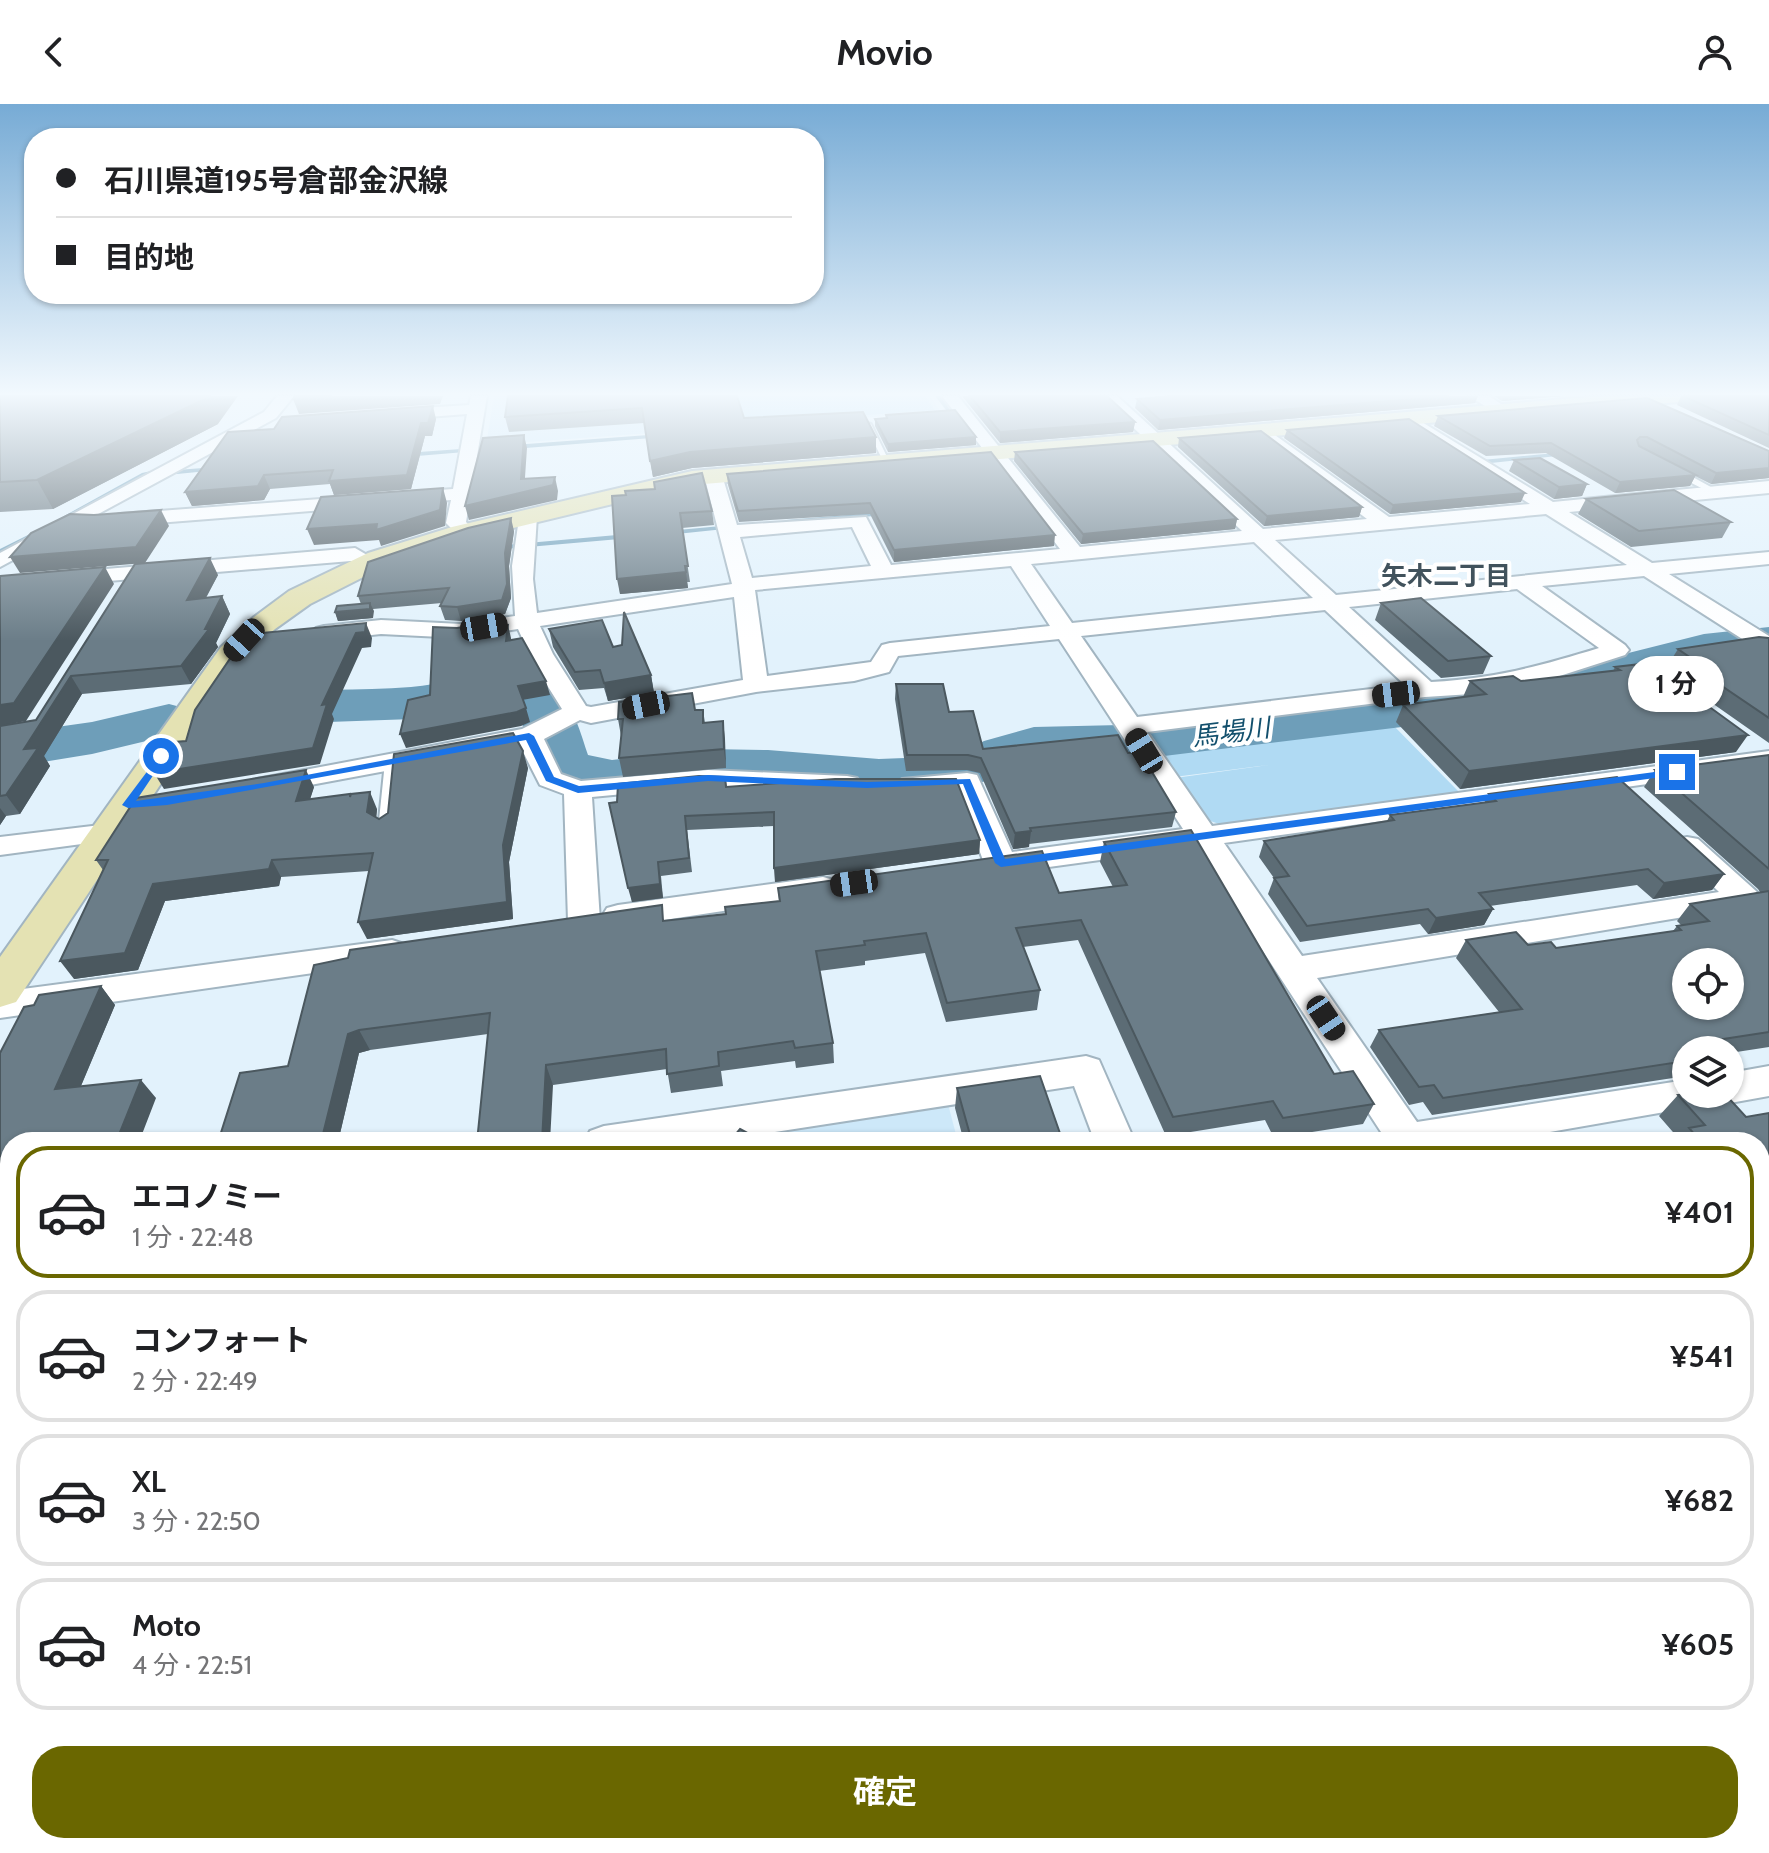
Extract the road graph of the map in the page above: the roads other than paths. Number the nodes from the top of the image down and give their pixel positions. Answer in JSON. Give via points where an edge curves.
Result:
{"nodes":[{"id":1,"x":156,"y":478,"type":"edge"},
{"id":2,"x":464,"y":478,"type":"edge"},
{"id":3,"x":701,"y":478,"type":"edge"},
{"id":4,"x":714,"y":478,"type":"edge"},
{"id":5,"x":1014,"y":478,"type":"edge"},
{"id":6,"x":1195,"y":478,"type":"edge"},
{"id":7,"x":1324,"y":478,"type":"edge"},
{"id":8,"x":1504,"y":478,"type":"edge"},
{"id":9,"x":1688,"y":478,"type":"edge"},
{"id":10,"x":1769,"y":487,"type":"edge"},
{"id":11,"x":1587,"y":488,"type":"edge"},
{"id":12,"x":1716,"y":492,"type":"junction"},
{"id":13,"x":461,"y":494,"type":"junction"},
{"id":14,"x":1611,"y":502,"type":"junction"},
{"id":15,"x":1552,"y":507,"type":"junction"},
{"id":16,"x":527,"y":516,"type":"junction"},
{"id":17,"x":77,"y":520,"type":"junction"},
{"id":18,"x":1384,"y":523,"type":"junction"},
{"id":19,"x":728,"y":529,"type":"junction"},
{"id":20,"x":465,"y":531,"type":"junction"},
{"id":21,"x":1256,"y":536,"type":"junction"},
{"id":22,"x":1074,"y":553,"type":"junction"},
{"id":23,"x":1769,"y":558,"type":"edge"},
{"id":24,"x":1017,"y":559,"type":"junction"},
{"id":25,"x":0,"y":561,"type":"edge"},
{"id":26,"x":369,"y":562,"type":"junction"},
{"id":27,"x":1651,"y":571,"type":"junction"},
{"id":28,"x":884,"y":572,"type":"junction"},
{"id":29,"x":135,"y":573,"type":"junction"},
{"id":30,"x":1521,"y":582,"type":"junction"},
{"id":31,"x":0,"y":584,"type":"edge"},
{"id":32,"x":744,"y":587,"type":"junction"},
{"id":33,"x":119,"y":599,"type":"edge"},
{"id":34,"x":1332,"y":602,"type":"junction"},
{"id":35,"x":527,"y":621,"type":"junction"},
{"id":36,"x":1065,"y":631,"type":"junction"},
{"id":37,"x":309,"y":634,"type":"edge"},
{"id":38,"x":280,"y":637,"type":"edge"},
{"id":39,"x":244,"y":640,"type":"junction"},
{"id":40,"x":1759,"y":640,"type":"edge"},
{"id":41,"x":756,"y":685,"type":"junction"},
{"id":42,"x":1425,"y":690,"type":"junction"},
{"id":43,"x":570,"y":715,"type":"junction"},
{"id":44,"x":533,"y":735,"type":"junction"},
{"id":45,"x":1135,"y":736,"type":"junction"},
{"id":46,"x":1743,"y":742,"type":"edge"},
{"id":47,"x":1768,"y":759,"type":"edge"},
{"id":48,"x":391,"y":762,"type":"junction"},
{"id":49,"x":578,"y":790,"type":"junction"},
{"id":50,"x":236,"y":791,"type":"edge"},
{"id":51,"x":167,"y":802,"type":"edge"},
{"id":52,"x":128,"y":805,"type":"junction"},
{"id":53,"x":1663,"y":823,"type":"edge"},
{"id":54,"x":385,"y":830,"type":"edge"},
{"id":55,"x":109,"y":833,"type":"junction"},
{"id":56,"x":1202,"y":837,"type":"junction"},
{"id":57,"x":0,"y":846,"type":"edge"},
{"id":58,"x":846,"y":884,"type":"edge"},
{"id":59,"x":416,"y":949,"type":"edge"},
{"id":60,"x":1293,"y":970,"type":"junction"},
{"id":61,"x":0,"y":991,"type":"edge"},
{"id":62,"x":0,"y":1005,"type":"edge"},
{"id":63,"x":1769,"y":1081,"type":"edge"},
{"id":64,"x":1744,"y":1085,"type":"edge"},
{"id":65,"x":1672,"y":1097,"type":"edge"},
{"id":66,"x":671,"y":1132,"type":"edge"},
{"id":67,"x":1111,"y":1132,"type":"edge"},
{"id":68,"x":1398,"y":1132,"type":"edge"},
{"id":69,"x":1459,"y":1132,"type":"edge"}],
"edges":[{"from":1,"to":17,"type":"street"},
{"from":2,"to":13,"type":"street"},
{"from":3,"to":16,"type":"main road"},
{"from":4,"to":19,"type":"street"},
{"from":5,"to":22,"type":"street"},
{"from":6,"to":21,"type":"street"},
{"from":7,"to":18,"type":"street"},
{"from":8,"to":15,"type":"street"},
{"from":9,"to":12,"type":"lane"},
{"from":10,"to":12,"type":"street"},
{"from":11,"to":14,"type":"street"},
{"from":12,"to":14,"type":"street"},
{"from":13,"to":17,"type":"street"},
{"from":13,"to":20,"type":"street","via":[[456,523]]},
{"from":14,"to":15,"type":"street"},
{"from":15,"to":18,"type":"street"},
{"from":15,"to":27,"type":"street"},
{"from":16,"to":20,"type":"main road"},
{"from":16,"to":35,"type":"street","via":[[522,580]]},
{"from":17,"to":25,"type":"street"},
{"from":18,"to":21,"type":"street"},
{"from":19,"to":28,"type":"street","via":[[859,521]]},
{"from":19,"to":32,"type":"street"},
{"from":20,"to":26,"type":"main road"},
{"from":21,"to":22,"type":"street"},
{"from":21,"to":34,"type":"street"},
{"from":22,"to":24,"type":"street"},
{"from":23,"to":27,"type":"street"},
{"from":24,"to":28,"type":"street"},
{"from":24,"to":36,"type":"street"},
{"from":26,"to":29,"type":"street","via":[[355,554]]},
{"from":26,"to":39,"type":"main road","via":[[297,597]]},
{"from":27,"to":30,"type":"street"},
{"from":27,"to":40,"type":"street"},
{"from":28,"to":32,"type":"street"},
{"from":29,"to":31,"type":"street"},
{"from":29,"to":33,"type":"street"},
{"from":30,"to":34,"type":"street"},
{"from":30,"to":42,"type":"street","via":[[1617,650],[1532,677]]},
{"from":32,"to":35,"type":"street"},
{"from":32,"to":41,"type":"street"},
{"from":34,"to":36,"type":"street"},
{"from":34,"to":42,"type":"street"},
{"from":35,"to":37,"type":"street","via":[[461,631],[381,627]]},
{"from":35,"to":43,"type":"street"},
{"from":36,"to":41,"type":"street","via":[[890,650],[880,667],[854,674]]},
{"from":36,"to":45,"type":"street"},
{"from":38,"to":39,"type":"street"},
{"from":39,"to":52,"type":"main road"},
{"from":41,"to":43,"type":"street"},
{"from":42,"to":45,"type":"street"},
{"from":43,"to":44,"type":"street"},
{"from":44,"to":48,"type":"street"},
{"from":44,"to":49,"type":"street","via":[[550,779]]},
{"from":45,"to":56,"type":"street"},
{"from":46,"to":47,"type":"street"},
{"from":47,"to":56,"type":"street","via":[[1628,791]]},
{"from":48,"to":50,"type":"street"},
{"from":48,"to":54,"type":"lane"},
{"from":49,"to":56,"type":"street","via":[[708,778],[874,785],[967,781],[986,865]]},
{"from":49,"to":58,"type":"street","via":[[570,924]]},
{"from":51,"to":52,"type":"street"},
{"from":52,"to":55,"type":"main road"},
{"from":53,"to":60,"type":"street","via":[[1745,898]]},
{"from":55,"to":57,"type":"street"},
{"from":55,"to":61,"type":"main road"},
{"from":56,"to":60,"type":"street"},
{"from":59,"to":62,"type":"street"},
{"from":60,"to":68,"type":"street"},
{"from":63,"to":64,"type":"street"},
{"from":65,"to":69,"type":"street"},
{"from":66,"to":67,"type":"street","via":[[1086,1070]]}]}
